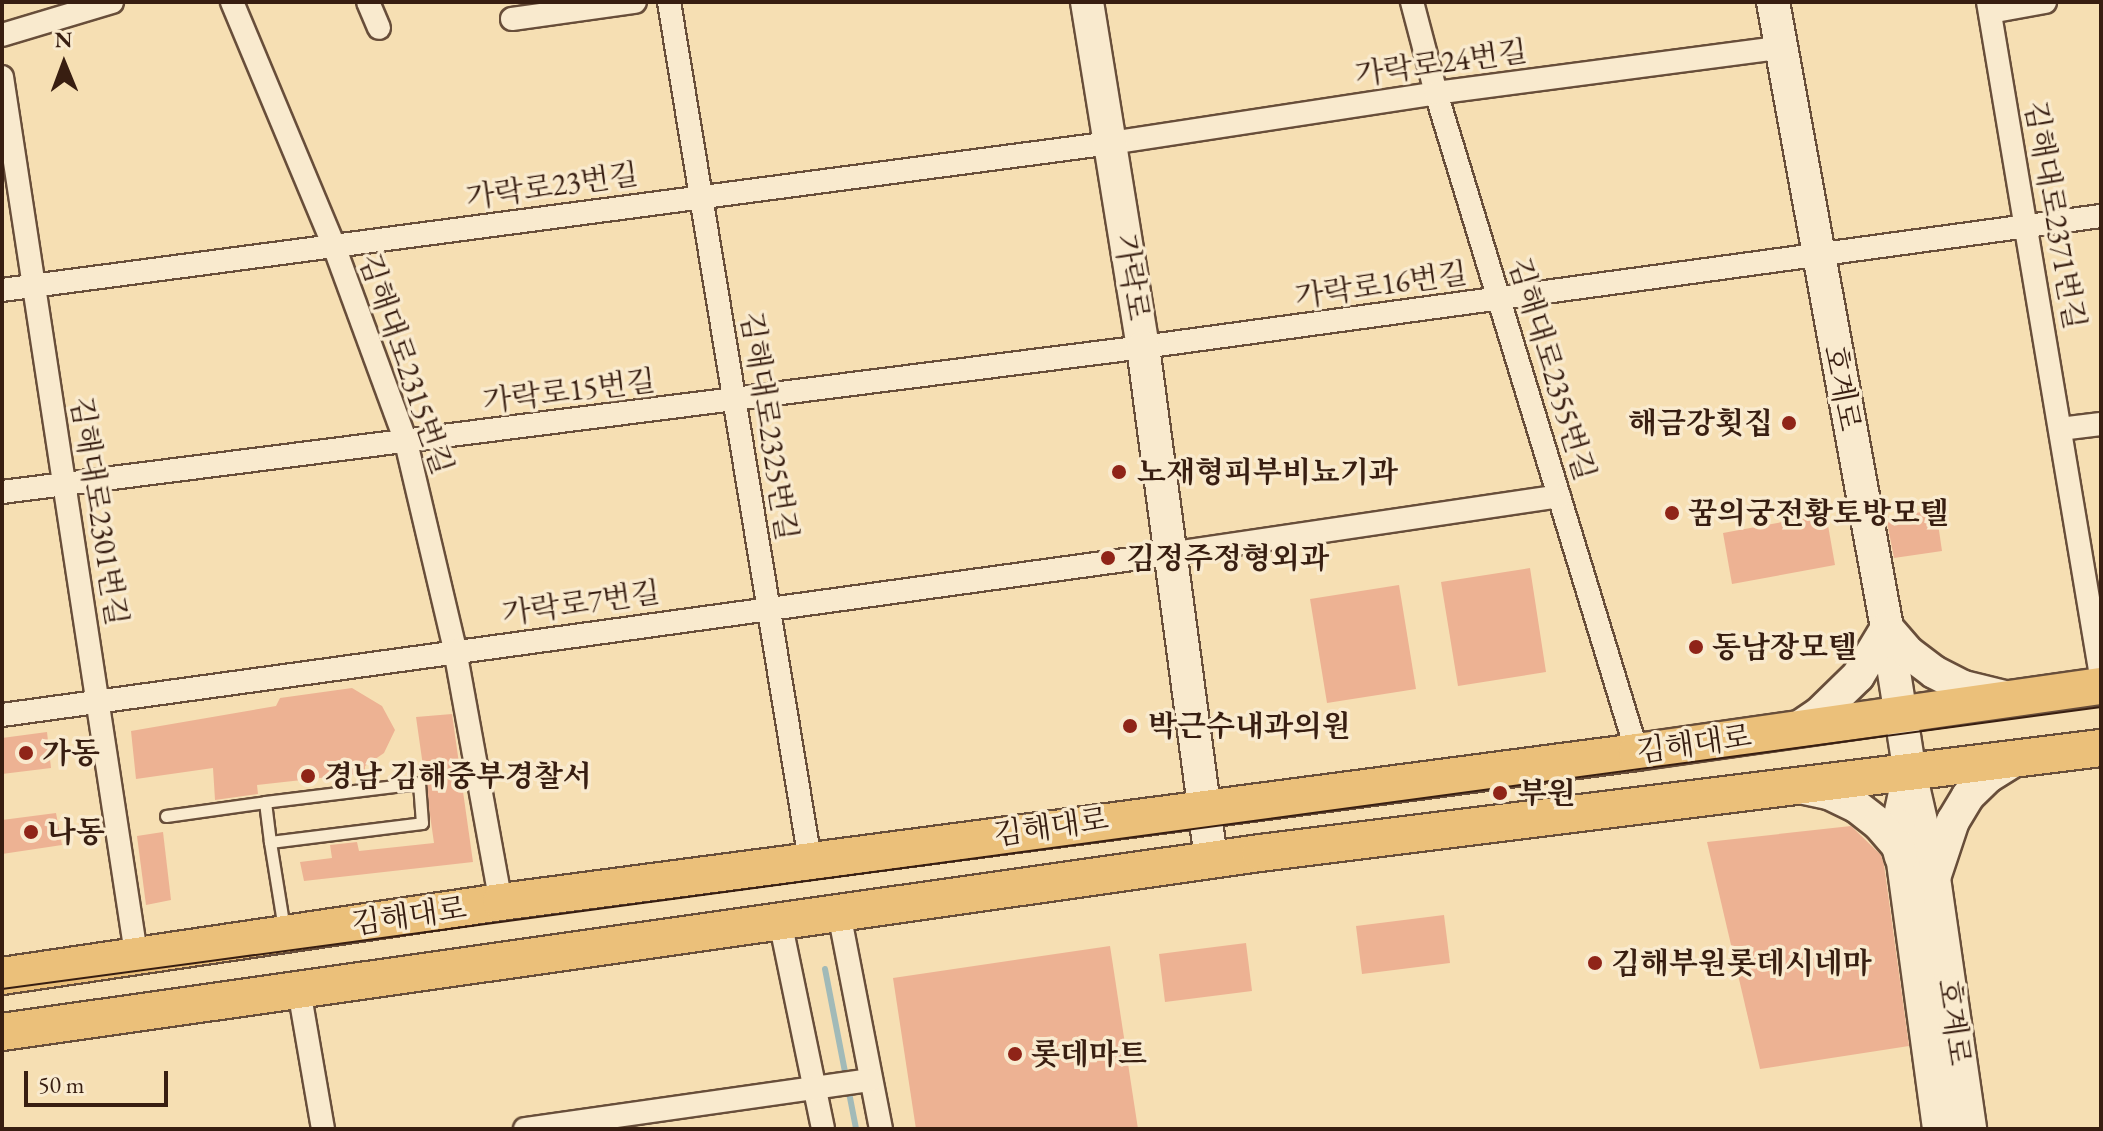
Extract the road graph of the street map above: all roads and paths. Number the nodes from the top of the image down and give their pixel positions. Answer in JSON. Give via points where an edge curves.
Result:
{"nodes":[{"id":1,"x":112,"y":2,"type":"edge"},
{"id":2,"x":232,"y":2,"type":"edge"},
{"id":3,"x":368,"y":2,"type":"edge"},
{"id":4,"x":635,"y":2,"type":"edge"},
{"id":5,"x":669,"y":2,"type":"edge"},
{"id":6,"x":1087,"y":2,"type":"edge"},
{"id":7,"x":1412,"y":2,"type":"edge"},
{"id":8,"x":1773,"y":2,"type":"edge"},
{"id":9,"x":2045,"y":2,"type":"edge"},
{"id":10,"x":1989,"y":7,"type":"edge"},
{"id":11,"x":512,"y":19,"type":"dead end"},
{"id":12,"x":379,"y":28,"type":"dead end"},
{"id":13,"x":2,"y":35,"type":"edge"},
{"id":14,"x":1780,"y":48,"type":"junction"},
{"id":15,"x":2,"y":77,"type":"edge"},
{"id":16,"x":1436,"y":93,"type":"junction"},
{"id":17,"x":1111,"y":143,"type":"junction"},
{"id":18,"x":701,"y":196,"type":"junction"},
{"id":19,"x":2101,"y":216,"type":"edge"},
{"id":20,"x":2026,"y":226,"type":"junction"},
{"id":21,"x":334,"y":246,"type":"junction"},
{"id":22,"x":1817,"y":255,"type":"junction"},
{"id":23,"x":34,"y":286,"type":"junction"},
{"id":24,"x":2,"y":290,"type":"edge"},
{"id":25,"x":1500,"y":299,"type":"junction"},
{"id":26,"x":1143,"y":347,"type":"junction"},
{"id":27,"x":734,"y":400,"type":"junction"},
{"id":28,"x":2101,"y":424,"type":"edge"},
{"id":29,"x":2060,"y":429,"type":"junction"},
{"id":30,"x":406,"y":442,"type":"junction"},
{"id":31,"x":64,"y":484,"type":"junction"},
{"id":32,"x":2,"y":492,"type":"edge"},
{"id":33,"x":1559,"y":496,"type":"junction"},
{"id":34,"x":1168,"y":554,"type":"junction"},
{"id":35,"x":768,"y":608,"type":"junction"},
{"id":36,"x":1887,"y":628,"type":"junction"},
{"id":37,"x":455,"y":650,"type":"junction"},
{"id":38,"x":2101,"y":676,"type":"edge"},
{"id":39,"x":2101,"y":686,"type":"edge"},
{"id":40,"x":2028,"y":698,"type":"junction"},
{"id":41,"x":97,"y":701,"type":"junction"},
{"id":42,"x":2,"y":715,"type":"edge"},
{"id":43,"x":1902,"y":716,"type":"junction"},
{"id":44,"x":1795,"y":730,"type":"junction"},
{"id":45,"x":2101,"y":748,"type":"edge"},
{"id":46,"x":1637,"y":752,"type":"junction"},
{"id":47,"x":2013,"y":761,"type":"junction"},
{"id":48,"x":1910,"y":773,"type":"junction"},
{"id":49,"x":1800,"y":787,"type":"junction"},
{"id":50,"x":265,"y":802,"type":"junction"},
{"id":51,"x":1204,"y":807,"type":"junction"},
{"id":52,"x":166,"y":816,"type":"dead end"},
{"id":53,"x":270,"y":842,"type":"junction"},
{"id":54,"x":1211,"y":859,"type":"junction"},
{"id":55,"x":810,"y":860,"type":"junction"},
{"id":56,"x":1919,"y":875,"type":"junction"},
{"id":57,"x":501,"y":902,"type":"junction"},
{"id":58,"x":839,"y":913,"type":"junction"},
{"id":59,"x":780,"y":921,"type":"junction"},
{"id":60,"x":285,"y":933,"type":"junction"},
{"id":61,"x":136,"y":954,"type":"junction"},
{"id":62,"x":2,"y":976,"type":"edge"},
{"id":63,"x":299,"y":990,"type":"junction"},
{"id":64,"x":2,"y":1032,"type":"edge"},
{"id":65,"x":855,"y":1083,"type":"junction"},
{"id":66,"x":815,"y":1089,"type":"junction"},
{"id":67,"x":678,"y":1118,"type":"edge"},
{"id":68,"x":323,"y":1129,"type":"edge"},
{"id":69,"x":525,"y":1129,"type":"edge"},
{"id":70,"x":823,"y":1129,"type":"edge"},
{"id":71,"x":881,"y":1129,"type":"edge"},
{"id":72,"x":1939,"y":1129,"type":"edge"},
{"id":73,"x":1970,"y":1129,"type":"edge"}],
"edges":[{"from":1,"to":13,"type":"street"},
{"from":2,"to":21,"type":"street","name":"김해대로2315번길"},
{"from":3,"to":12,"type":"street"},
{"from":4,"to":11,"type":"street"},
{"from":5,"to":18,"type":"street","name":"김해대로2325번길"},
{"from":6,"to":17,"type":"main road","name":"가락로"},
{"from":7,"to":16,"type":"street","name":"김해대로2355번길"},
{"from":8,"to":14,"type":"main road","name":"호계로"},
{"from":9,"to":10,"type":"street","name":"김해대로2371번길"},
{"from":10,"to":20,"type":"street","name":"김해대로2371번길"},
{"from":14,"to":16,"type":"street","name":"가락로24번길"},
{"from":14,"to":22,"type":"main road","name":"호계로"},
{"from":15,"to":23,"type":"street","name":"김해대로2301번길"},
{"from":16,"to":17,"type":"street","name":"가락로24번길"},
{"from":16,"to":25,"type":"street","name":"김해대로2355번길"},
{"from":17,"to":18,"type":"street","name":"가락로23번길"},
{"from":17,"to":26,"type":"main road","name":"가락로"},
{"from":18,"to":21,"type":"street","name":"가락로23번길"},
{"from":18,"to":27,"type":"street","name":"김해대로2325번길"},
{"from":19,"to":20,"type":"street","name":"가락로16번길"},
{"from":20,"to":22,"type":"street","name":"가락로16번길"},
{"from":20,"to":29,"type":"street","name":"김해대로2371번길"},
{"from":21,"to":23,"type":"street","name":"가락로23번길"},
{"from":21,"to":30,"type":"street","name":"김해대로2315번길"},
{"from":22,"to":25,"type":"street","name":"가락로16번길"},
{"from":22,"to":36,"type":"main road","name":"호계로"},
{"from":23,"to":24,"type":"street","name":"가락로23번길"},
{"from":23,"to":31,"type":"street","name":"김해대로2301번길"},
{"from":25,"to":26,"type":"street","name":"가락로16번길"},
{"from":25,"to":33,"type":"street","name":"김해대로2355번길"},
{"from":26,"to":27,"type":"street","name":"가락로15번길"},
{"from":26,"to":34,"type":"main road","name":"가락로"},
{"from":27,"to":30,"type":"street","name":"가락로15번길"},
{"from":27,"to":35,"type":"street","name":"김해대로2325번길"},
{"from":28,"to":29,"type":"street"},
{"from":29,"to":38,"type":"street","name":"김해대로2371번길"},
{"from":30,"to":31,"type":"street","name":"가락로15번길"},
{"from":30,"to":37,"type":"street","name":"김해대로2315번길"},
{"from":31,"to":32,"type":"street","name":"가락로15번길"},
{"from":31,"to":41,"type":"street","name":"김해대로2301번길"},
{"from":33,"to":34,"type":"street"},
{"from":33,"to":46,"type":"street","name":"김해대로2355번길"},
{"from":34,"to":35,"type":"street","name":"가락로7번길"},
{"from":34,"to":51,"type":"main road","name":"가락로"},
{"from":35,"to":37,"type":"street","name":"가락로7번길"},
{"from":35,"to":55,"type":"street","name":"김해대로2325번길"},
{"from":36,"to":40,"type":"main road","via":[[1909,653],[1964,687]]},
{"from":36,"to":43,"type":"main road","name":"호계로"},
{"from":36,"to":44,"type":"main road","via":[[1858,676]]},
{"from":37,"to":41,"type":"street","name":"가락로7번길"},
{"from":37,"to":57,"type":"street","name":"김해대로2315번길"},
{"from":39,"to":40,"type":"main road","name":"김해대로"},
{"from":40,"to":43,"type":"main road","name":"김해대로"},
{"from":41,"to":42,"type":"street","name":"가락로7번길"},
{"from":41,"to":61,"type":"street","name":"김해대로2301번길"},
{"from":43,"to":44,"type":"main road","name":"김해대로"},
{"from":43,"to":48,"type":"main road","name":"호계로"},
{"from":44,"to":46,"type":"main road","name":"김해대로"},
{"from":45,"to":47,"type":"main road","name":"김해대로"},
{"from":46,"to":51,"type":"main road","name":"김해대로"},
{"from":47,"to":48,"type":"main road","name":"김해대로"},
{"from":47,"to":56,"type":"main road","via":[[1968,796]]},
{"from":48,"to":49,"type":"main road","name":"김해대로"},
{"from":48,"to":56,"type":"main road","name":"호계로"},
{"from":49,"to":54,"type":"main road","name":"김해대로"},
{"from":49,"to":56,"type":"main road","via":[[1856,806],[1879,824]]},
{"from":50,"to":52,"type":"lane"},
{"from":50,"to":53,"type":"lane"},
{"from":50,"to":53,"type":"lane","via":[[419,783],[422,823]]},
{"from":51,"to":54,"type":"main road","name":"가락로"},
{"from":51,"to":55,"type":"main road","name":"김해대로"},
{"from":53,"to":60,"type":"lane"},
{"from":54,"to":58,"type":"main road","name":"김해대로"},
{"from":55,"to":57,"type":"main road","name":"김해대로"},
{"from":56,"to":72,"type":"main road","name":"호계로"},
{"from":56,"to":73,"type":"main road","name":"호계로"},
{"from":57,"to":60,"type":"main road","name":"김해대로"},
{"from":58,"to":59,"type":"main road","name":"김해대로"},
{"from":58,"to":65,"type":"street"},
{"from":59,"to":63,"type":"main road","name":"김해대로"},
{"from":59,"to":66,"type":"street"},
{"from":60,"to":61,"type":"main road","name":"김해대로"},
{"from":61,"to":62,"type":"main road","name":"김해대로"},
{"from":63,"to":64,"type":"main road","name":"김해대로"},
{"from":63,"to":68,"type":"street"},
{"from":65,"to":66,"type":"street"},
{"from":65,"to":71,"type":"street"},
{"from":66,"to":67,"type":"street"},
{"from":66,"to":70,"type":"street"},
{"from":67,"to":69,"type":"street"}]}
